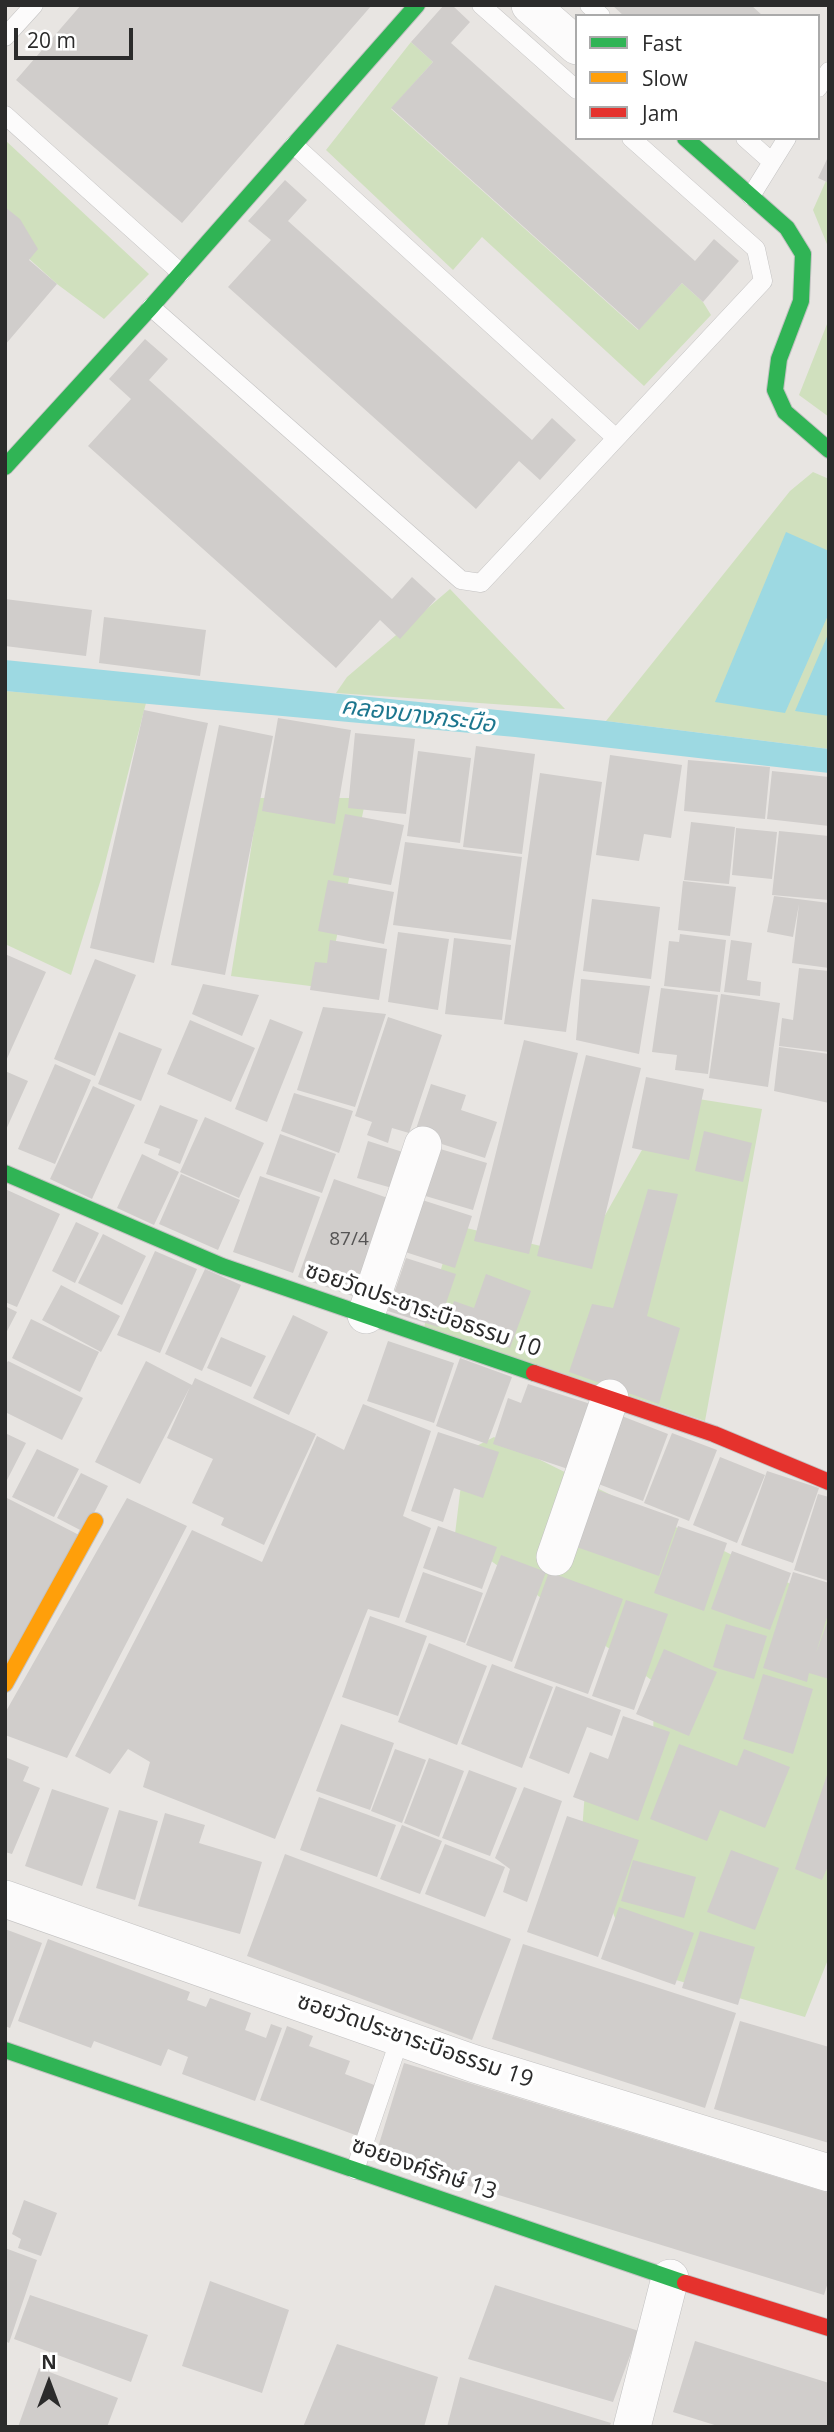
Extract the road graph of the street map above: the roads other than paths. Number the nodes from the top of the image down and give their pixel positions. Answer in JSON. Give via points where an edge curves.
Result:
{"nodes":[{"id":1,"x":34,"y":5,"type":"edge"},
{"id":2,"x":416,"y":5,"type":"edge"},
{"id":3,"x":481,"y":5,"type":"edge"},
{"id":4,"x":530,"y":5,"type":"edge"},
{"id":5,"x":5,"y":37,"type":"edge"},
{"id":6,"x":575,"y":44,"type":"edge"},
{"id":7,"x":575,"y":88,"type":"edge"},
{"id":8,"x":5,"y":115,"type":"edge"},
{"id":9,"x":633,"y":140,"type":"edge"},
{"id":10,"x":687,"y":140,"type":"edge"},
{"id":11,"x":747,"y":140,"type":"edge"},
{"id":12,"x":786,"y":140,"type":"edge"},
{"id":13,"x":294,"y":145,"type":"junction"},
{"id":14,"x":772,"y":162,"type":"junction"},
{"id":15,"x":751,"y":196,"type":"junction"},
{"id":16,"x":181,"y":273,"type":"junction"},
{"id":17,"x":151,"y":307,"type":"junction"},
{"id":18,"x":616,"y":438,"type":"junction"},
{"id":19,"x":829,"y":450,"type":"edge"},
{"id":20,"x":5,"y":467,"type":"edge"},
{"id":21,"x":423,"y":1145,"type":"dead end"},
{"id":22,"x":5,"y":1173,"type":"edge"},
{"id":23,"x":366,"y":1315,"type":"junction"},
{"id":24,"x":610,"y":1398,"type":"junction"},
{"id":25,"x":829,"y":1482,"type":"edge"},
{"id":26,"x":95,"y":1521,"type":"dead end"},
{"id":27,"x":555,"y":1557,"type":"dead end"},
{"id":28,"x":5,"y":1685,"type":"edge"},
{"id":29,"x":5,"y":1899,"type":"edge"},
{"id":30,"x":400,"y":2038,"type":"junction"},
{"id":31,"x":5,"y":2050,"type":"edge"},
{"id":32,"x":355,"y":2170,"type":"junction"},
{"id":33,"x":829,"y":2174,"type":"edge"},
{"id":34,"x":670,"y":2277,"type":"junction"},
{"id":35,"x":829,"y":2328,"type":"edge"},
{"id":36,"x":632,"y":2427,"type":"edge"}],
"edges":[{"from":1,"to":5,"type":"lane"},
{"from":2,"to":13,"type":"street"},
{"from":3,"to":7,"type":"lane"},
{"from":4,"to":6,"type":"street"},
{"from":8,"to":16,"type":"lane"},
{"from":9,"to":18,"type":"lane","via":[[755,249],[763,281]]},
{"from":10,"to":15,"type":"street"},
{"from":11,"to":14,"type":"lane"},
{"from":12,"to":14,"type":"lane"},
{"from":13,"to":16,"type":"street"},
{"from":13,"to":18,"type":"lane"},
{"from":14,"to":15,"type":"lane"},
{"from":15,"to":19,"type":"street","via":[[787,228],[803,254],[800,301],[779,359],[775,390],[785,412]]},
{"from":16,"to":17,"type":"street"},
{"from":17,"to":18,"type":"lane","via":[[461,580],[481,583]]},
{"from":17,"to":20,"type":"street"},
{"from":21,"to":23,"type":"street"},
{"from":22,"to":23,"type":"street","name":"ซอยวัดประชาระบือธรรม 10","via":[[222,1266]]},
{"from":23,"to":24,"type":"street","name":"ซอยวัดประชาระบือธรรม 10"},
{"from":24,"to":25,"type":"street","name":"ซอยวัดประชาระบือธรรม 10","via":[[714,1434]]},
{"from":24,"to":27,"type":"street"},
{"from":26,"to":28,"type":"street"},
{"from":29,"to":30,"type":"street","name":"ซอยวัดประชาระบือธรรม 19"},
{"from":30,"to":32,"type":"lane"},
{"from":30,"to":33,"type":"street","name":"ซอยวัดประชาระบือธรรม 19"},
{"from":31,"to":32,"type":"street","name":"ซอยองค์รักษ์ 13"},
{"from":32,"to":34,"type":"street","name":"ซอยองค์รักษ์ 13"},
{"from":34,"to":35,"type":"street","name":"ซอยองค์รักษ์ 13"},
{"from":34,"to":36,"type":"street"}]}
